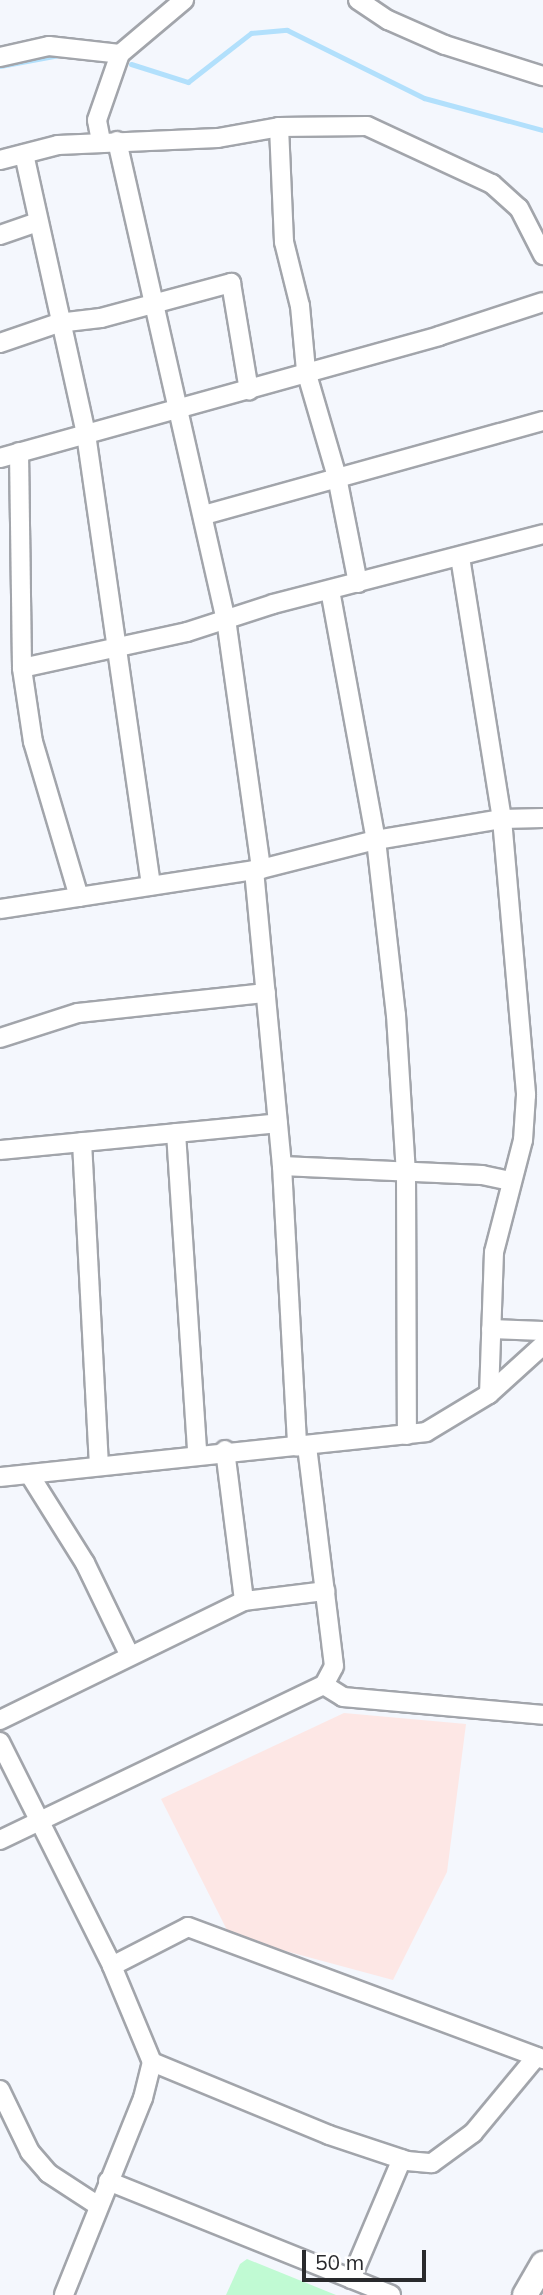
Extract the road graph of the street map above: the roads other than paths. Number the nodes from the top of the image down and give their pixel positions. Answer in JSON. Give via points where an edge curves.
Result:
{"nodes":[{"id":1,"x":184,"y":0,"type":"edge"},
{"id":2,"x":358,"y":0,"type":"edge"},
{"id":3,"x":376,"y":5,"type":"edge"},
{"id":4,"x":120,"y":54,"type":"junction"},
{"id":5,"x":0,"y":57,"type":"edge"},
{"id":6,"x":543,"y":76,"type":"edge"},
{"id":7,"x":279,"y":127,"type":"junction"},
{"id":8,"x":109,"y":141,"type":"junction"},
{"id":9,"x":24,"y":154,"type":"junction"},
{"id":10,"x":0,"y":160,"type":"edge"},
{"id":11,"x":37,"y":222,"type":"junction"},
{"id":12,"x":0,"y":235,"type":"edge"},
{"id":13,"x":543,"y":255,"type":"edge"},
{"id":14,"x":154,"y":301,"type":"junction"},
{"id":15,"x":543,"y":302,"type":"edge"},
{"id":16,"x":58,"y":323,"type":"junction"},
{"id":17,"x":0,"y":343,"type":"edge"},
{"id":18,"x":306,"y":371,"type":"junction"},
{"id":19,"x":249,"y":390,"type":"junction"},
{"id":20,"x":180,"y":409,"type":"junction"},
{"id":21,"x":543,"y":421,"type":"edge"},
{"id":22,"x":86,"y":434,"type":"junction"},
{"id":23,"x":19,"y":452,"type":"junction"},
{"id":24,"x":0,"y":458,"type":"edge"},
{"id":25,"x":337,"y":477,"type":"junction"},
{"id":26,"x":204,"y":515,"type":"junction"},
{"id":27,"x":543,"y":534,"type":"edge"},
{"id":28,"x":460,"y":556,"type":"junction"},
{"id":29,"x":358,"y":583,"type":"junction"},
{"id":30,"x":330,"y":590,"type":"junction"},
{"id":31,"x":226,"y":619,"type":"junction"},
{"id":32,"x":118,"y":647,"type":"junction"},
{"id":33,"x":22,"y":668,"type":"junction"},
{"id":34,"x":543,"y":818,"type":"edge"},
{"id":35,"x":502,"y":819,"type":"junction"},
{"id":36,"x":376,"y":840,"type":"junction"},
{"id":37,"x":258,"y":869,"type":"junction"},
{"id":38,"x":151,"y":886,"type":"junction"},
{"id":39,"x":79,"y":897,"type":"junction"},
{"id":40,"x":0,"y":908,"type":"edge"},
{"id":41,"x":266,"y":993,"type":"junction"},
{"id":42,"x":0,"y":1038,"type":"edge"},
{"id":43,"x":278,"y":1124,"type":"junction"},
{"id":44,"x":176,"y":1133,"type":"junction"},
{"id":45,"x":82,"y":1142,"type":"junction"},
{"id":46,"x":0,"y":1150,"type":"edge"},
{"id":47,"x":282,"y":1166,"type":"junction"},
{"id":48,"x":406,"y":1172,"type":"junction"},
{"id":49,"x":510,"y":1181,"type":"junction"},
{"id":50,"x":491,"y":1329,"type":"junction"},
{"id":51,"x":543,"y":1331,"type":"edge"},
{"id":52,"x":543,"y":1345,"type":"edge"},
{"id":53,"x":489,"y":1394,"type":"junction"},
{"id":54,"x":407,"y":1434,"type":"junction"},
{"id":55,"x":302,"y":1446,"type":"junction"},
{"id":56,"x":225,"y":1450,"type":"junction"},
{"id":57,"x":197,"y":1453,"type":"junction"},
{"id":58,"x":99,"y":1463,"type":"junction"},
{"id":59,"x":0,"y":1477,"type":"edge"},
{"id":60,"x":31,"y":1477,"type":"junction"},
{"id":61,"x":325,"y":1591,"type":"junction"},
{"id":62,"x":244,"y":1601,"type":"junction"},
{"id":63,"x":130,"y":1657,"type":"junction"},
{"id":64,"x":324,"y":1685,"type":"junction"},
{"id":65,"x":543,"y":1715,"type":"edge"},
{"id":66,"x":0,"y":1720,"type":"edge"},
{"id":67,"x":0,"y":1742,"type":"edge"},
{"id":68,"x":39,"y":1821,"type":"junction"},
{"id":69,"x":0,"y":1840,"type":"edge"},
{"id":70,"x":112,"y":1966,"type":"junction"},
{"id":71,"x":540,"y":2058,"type":"edge"},
{"id":72,"x":152,"y":2062,"type":"junction"},
{"id":73,"x":0,"y":2090,"type":"edge"},
{"id":74,"x":402,"y":2159,"type":"junction"},
{"id":75,"x":108,"y":2181,"type":"junction"},
{"id":76,"x":97,"y":2205,"type":"junction"},
{"id":77,"x":543,"y":2264,"type":"edge"},
{"id":78,"x":351,"y":2279,"type":"junction"},
{"id":79,"x":64,"y":2295,"type":"edge"},
{"id":80,"x":391,"y":2295,"type":"edge"},
{"id":81,"x":525,"y":2295,"type":"edge"}],
"edges":[{"from":1,"to":4,"type":"street"},
{"from":2,"to":3,"type":"street"},
{"from":3,"to":6,"type":"street","via":[[445,45]]},
{"from":4,"to":5,"type":"street","via":[[49,46]]},
{"from":4,"to":8,"type":"street","via":[[97,120]]},
{"from":7,"to":8,"type":"street","via":[[218,138]]},
{"from":7,"to":13,"type":"street","via":[[367,126],[457,166],[492,184],[519,208]]},
{"from":7,"to":18,"type":"street","via":[[284,242],[300,306]]},
{"from":8,"to":9,"type":"street"},
{"from":8,"to":14,"type":"street"},
{"from":9,"to":10,"type":"street"},
{"from":9,"to":11,"type":"street"},
{"from":11,"to":12,"type":"street"},
{"from":11,"to":16,"type":"street"},
{"from":14,"to":16,"type":"street","via":[[101,318]]},
{"from":14,"to":19,"type":"street","via":[[231,283]]},
{"from":14,"to":20,"type":"street"},
{"from":15,"to":18,"type":"street"},
{"from":16,"to":17,"type":"street"},
{"from":16,"to":22,"type":"street"},
{"from":18,"to":19,"type":"street"},
{"from":18,"to":25,"type":"street"},
{"from":19,"to":20,"type":"street"},
{"from":20,"to":22,"type":"street"},
{"from":20,"to":26,"type":"street"},
{"from":21,"to":25,"type":"street"},
{"from":22,"to":23,"type":"street"},
{"from":22,"to":32,"type":"street"},
{"from":23,"to":24,"type":"street"},
{"from":23,"to":33,"type":"street"},
{"from":25,"to":26,"type":"street"},
{"from":25,"to":29,"type":"street"},
{"from":26,"to":31,"type":"street"},
{"from":27,"to":28,"type":"street"},
{"from":28,"to":29,"type":"street"},
{"from":28,"to":35,"type":"street"},
{"from":29,"to":30,"type":"street"},
{"from":30,"to":31,"type":"street"},
{"from":30,"to":36,"type":"street"},
{"from":31,"to":32,"type":"street"},
{"from":31,"to":37,"type":"street"},
{"from":32,"to":33,"type":"street"},
{"from":32,"to":38,"type":"street"},
{"from":33,"to":39,"type":"street","via":[[33,742]]},
{"from":34,"to":35,"type":"street"},
{"from":35,"to":36,"type":"street"},
{"from":35,"to":49,"type":"street","via":[[527,1096],[523,1140]]},
{"from":36,"to":37,"type":"street"},
{"from":36,"to":48,"type":"street","via":[[396,1015]]},
{"from":37,"to":38,"type":"street"},
{"from":37,"to":41,"type":"street"},
{"from":38,"to":39,"type":"street"},
{"from":39,"to":40,"type":"street"},
{"from":41,"to":42,"type":"street","via":[[78,1013]]},
{"from":41,"to":43,"type":"street"},
{"from":43,"to":44,"type":"street"},
{"from":43,"to":47,"type":"street"},
{"from":44,"to":45,"type":"street"},
{"from":44,"to":57,"type":"street"},
{"from":45,"to":46,"type":"street"},
{"from":45,"to":58,"type":"street"},
{"from":47,"to":48,"type":"street"},
{"from":47,"to":55,"type":"street"},
{"from":48,"to":49,"type":"street"},
{"from":48,"to":54,"type":"street"},
{"from":49,"to":50,"type":"street","via":[[494,1252]]},
{"from":50,"to":51,"type":"street"},
{"from":50,"to":53,"type":"street"},
{"from":52,"to":53,"type":"street"},
{"from":53,"to":54,"type":"street","via":[[444,1424]]},
{"from":54,"to":55,"type":"street"},
{"from":55,"to":56,"type":"street"},
{"from":55,"to":61,"type":"street"},
{"from":56,"to":57,"type":"street"},
{"from":56,"to":62,"type":"street"},
{"from":57,"to":58,"type":"street"},
{"from":58,"to":60,"type":"street"},
{"from":59,"to":60,"type":"street"},
{"from":60,"to":63,"type":"street","via":[[85,1563]]},
{"from":61,"to":62,"type":"street"},
{"from":61,"to":64,"type":"street","via":[[334,1666]]},
{"from":62,"to":63,"type":"street"},
{"from":63,"to":66,"type":"street"},
{"from":64,"to":65,"type":"street","via":[[343,1698]]},
{"from":64,"to":68,"type":"street"},
{"from":67,"to":68,"type":"street"},
{"from":68,"to":69,"type":"street"},
{"from":68,"to":70,"type":"street"},
{"from":70,"to":71,"type":"street","via":[[188,1927]]},
{"from":70,"to":72,"type":"street"},
{"from":71,"to":74,"type":"street","via":[[453,2151],[432,2163]]},
{"from":72,"to":74,"type":"street","via":[[329,2135]]},
{"from":72,"to":75,"type":"street","via":[[143,2098]]},
{"from":73,"to":76,"type":"street","via":[[30,2152],[48,2173]]},
{"from":74,"to":78,"type":"street"},
{"from":75,"to":76,"type":"street"},
{"from":75,"to":78,"type":"street"},
{"from":76,"to":79,"type":"street"},
{"from":77,"to":81,"type":"main road"},
{"from":78,"to":80,"type":"street"}]}
